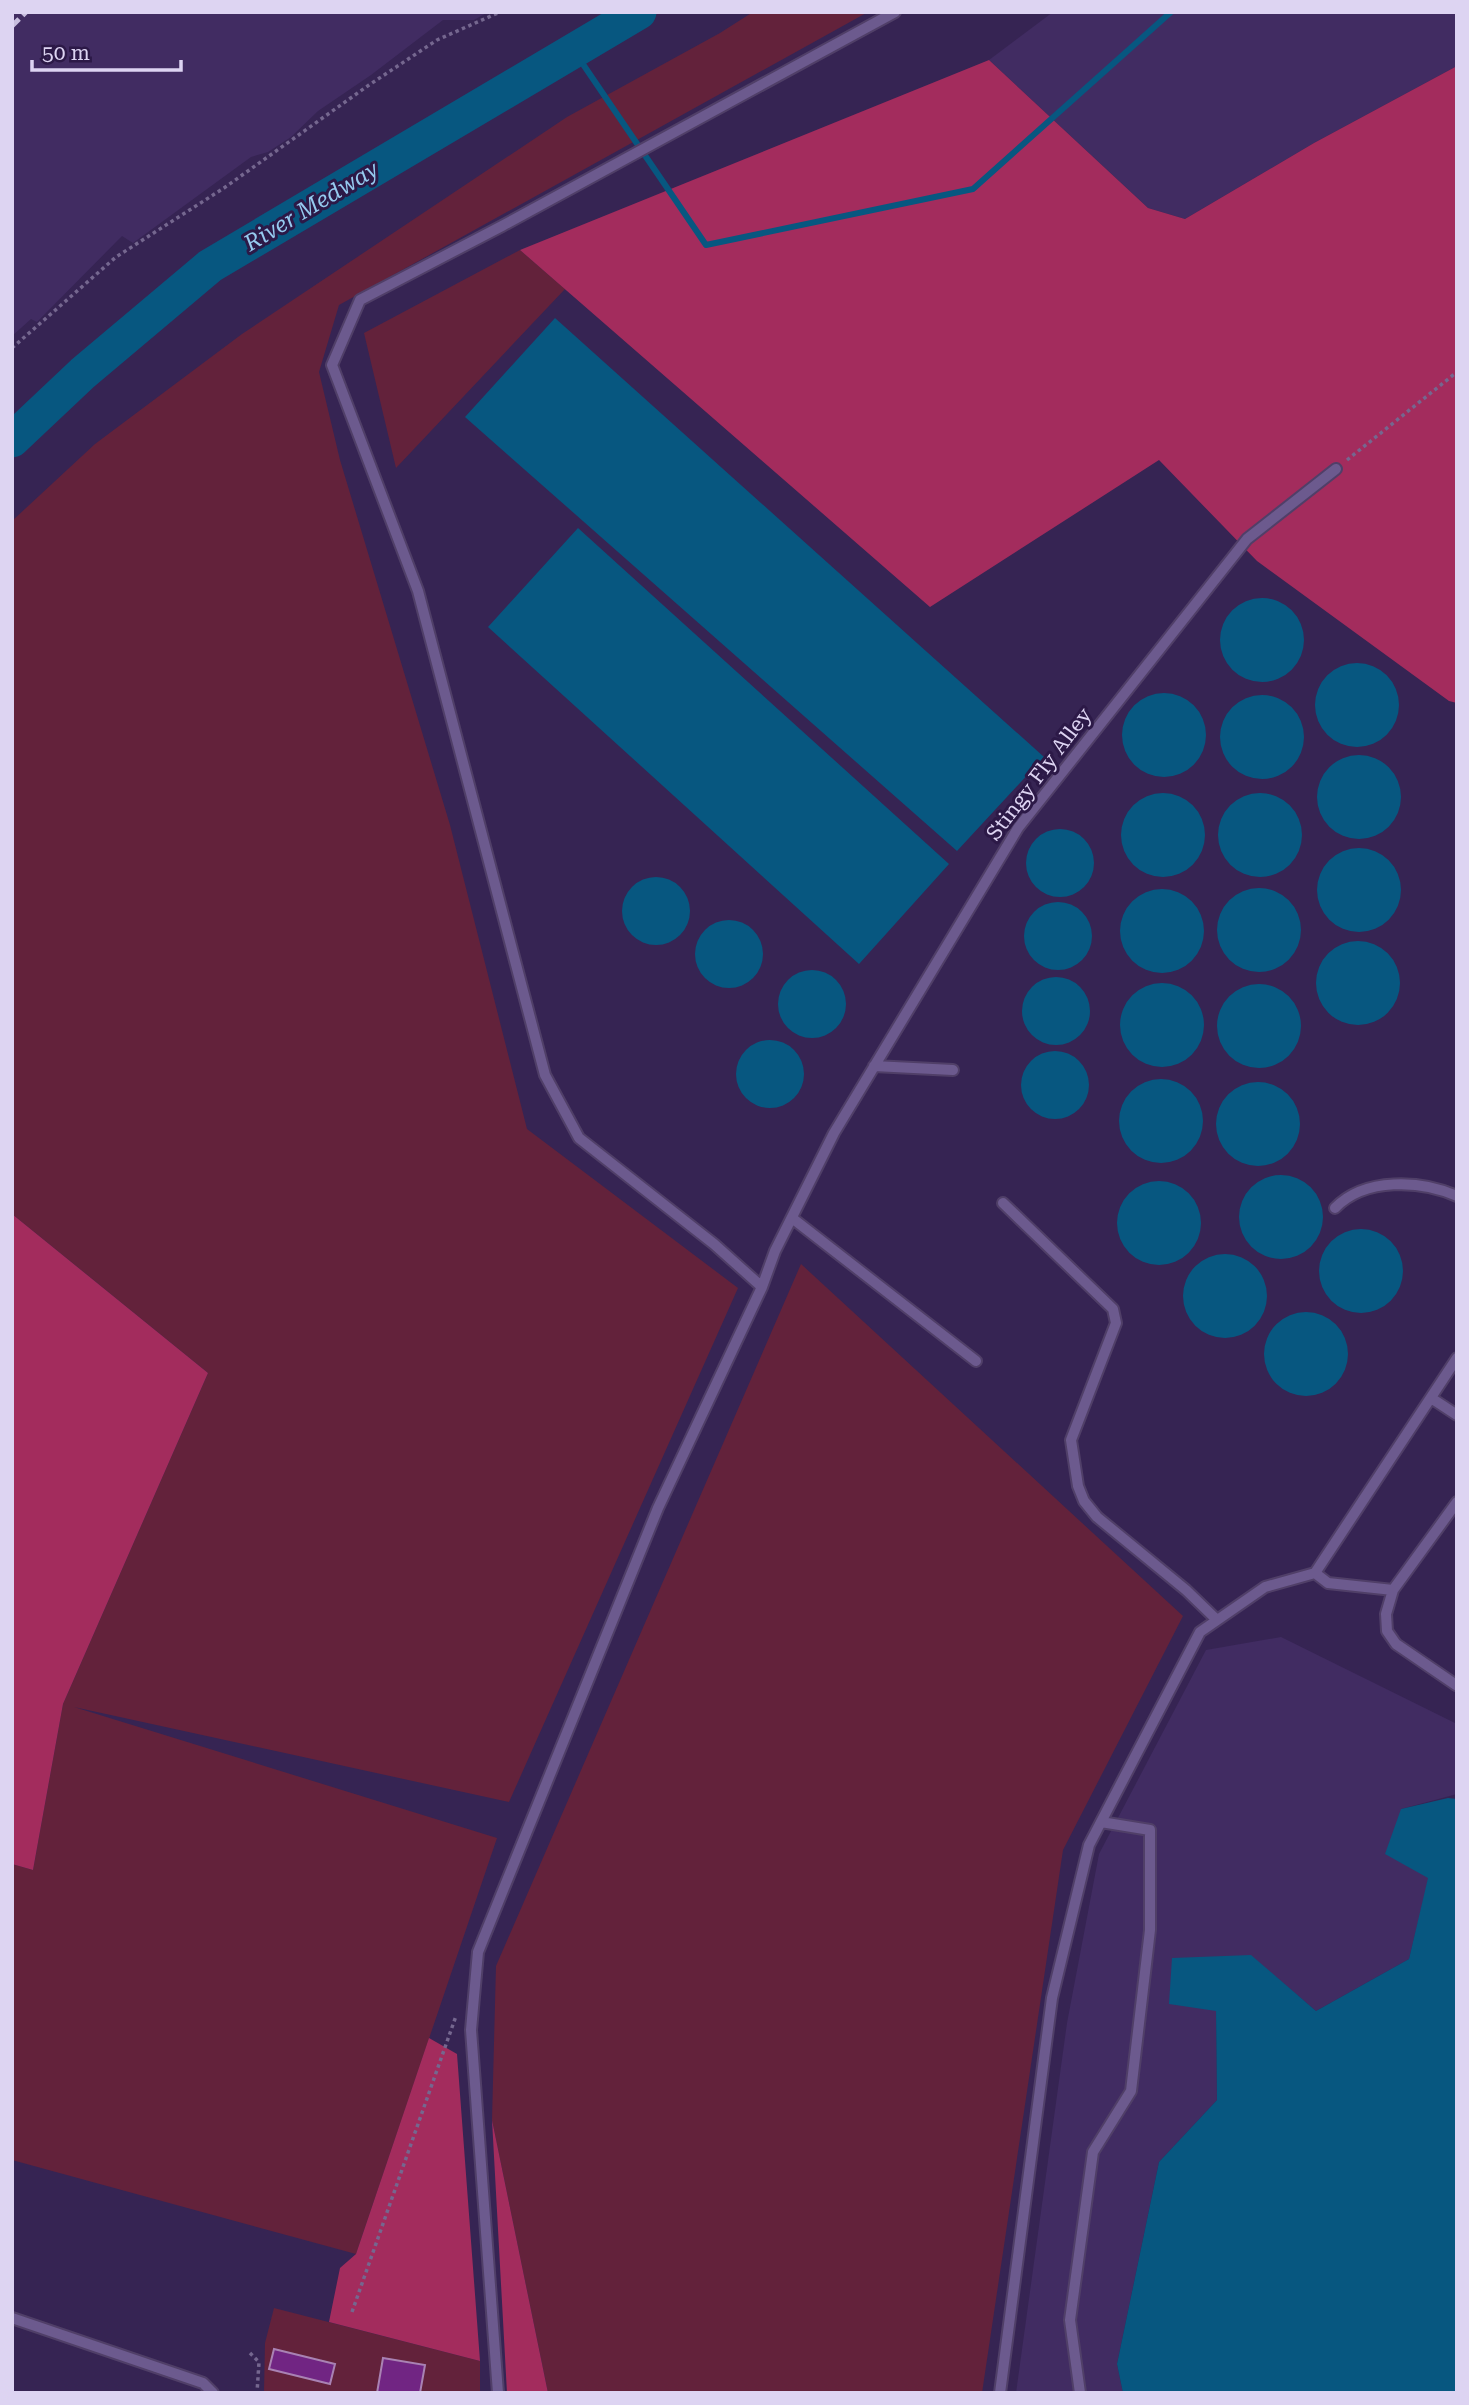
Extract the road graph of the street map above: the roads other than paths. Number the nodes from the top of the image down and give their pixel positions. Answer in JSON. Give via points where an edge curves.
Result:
{"nodes":[{"id":1,"x":895,"y":12,"type":"edge"},
{"id":2,"x":1336,"y":469,"type":"road end"},
{"id":3,"x":874,"y":1066,"type":"junction"},
{"id":4,"x":953,"y":1070,"type":"dead end"},
{"id":5,"x":1457,"y":1196,"type":"edge"},
{"id":6,"x":1003,"y":1203,"type":"dead end"},
{"id":7,"x":1335,"y":1208,"type":"dead end"},
{"id":8,"x":792,"y":1218,"type":"junction"},
{"id":9,"x":762,"y":1287,"type":"junction"},
{"id":10,"x":1457,"y":1358,"type":"edge"},
{"id":11,"x":976,"y":1361,"type":"dead end"},
{"id":12,"x":1431,"y":1398,"type":"junction"},
{"id":13,"x":1457,"y":1415,"type":"edge"},
{"id":14,"x":1457,"y":1502,"type":"edge"},
{"id":15,"x":1315,"y":1573,"type":"junction"},
{"id":16,"x":1393,"y":1590,"type":"junction"},
{"id":17,"x":1217,"y":1620,"type":"junction"},
{"id":18,"x":1456,"y":1685,"type":"edge"},
{"id":19,"x":1101,"y":1822,"type":"junction"},
{"id":20,"x":12,"y":2318,"type":"edge"},
{"id":21,"x":214,"y":2393,"type":"edge"},
{"id":22,"x":498,"y":2393,"type":"edge"},
{"id":23,"x":1000,"y":2393,"type":"edge"},
{"id":24,"x":1080,"y":2393,"type":"edge"}],
"edges":[{"from":1,"to":9,"type":"lane","via":[[360,300],[332,365],[418,591],[545,1076],[579,1138]]},
{"from":2,"to":3,"type":"lane","name":"Stingy Fly Alley","via":[[1247,539],[1018,828]]},
{"from":3,"to":4,"type":"lane"},
{"from":3,"to":8,"type":"lane","name":"Stingy Fly Alley"},
{"from":5,"to":7,"type":"lane","via":[[1417,1185],[1382,1186],[1354,1194]]},
{"from":6,"to":17,"type":"lane","via":[[1113,1309],[1116,1323],[1070,1440],[1084,1501]]},
{"from":8,"to":9,"type":"lane","name":"Stingy Fly Alley"},
{"from":8,"to":11,"type":"lane"},
{"from":9,"to":22,"type":"lane","name":"Stingy Fly Alley","via":[[658,1508],[478,1952],[471,2030]]},
{"from":10,"to":12,"type":"lane"},
{"from":12,"to":13,"type":"lane"},
{"from":12,"to":15,"type":"lane"},
{"from":14,"to":16,"type":"lane"},
{"from":15,"to":16,"type":"lane","via":[[1328,1583]]},
{"from":15,"to":17,"type":"lane","via":[[1265,1587]]},
{"from":16,"to":18,"type":"lane","via":[[1387,1631],[1396,1644]]},
{"from":17,"to":19,"type":"lane","via":[[1200,1632]]},
{"from":19,"to":23,"type":"lane","via":[[1089,1845],[1052,1997]]},
{"from":19,"to":24,"type":"lane","via":[[1150,1830],[1150,1930],[1131,2091],[1093,2152],[1070,2320]]},
{"from":20,"to":21,"type":"lane","via":[[203,2383]]}]}
